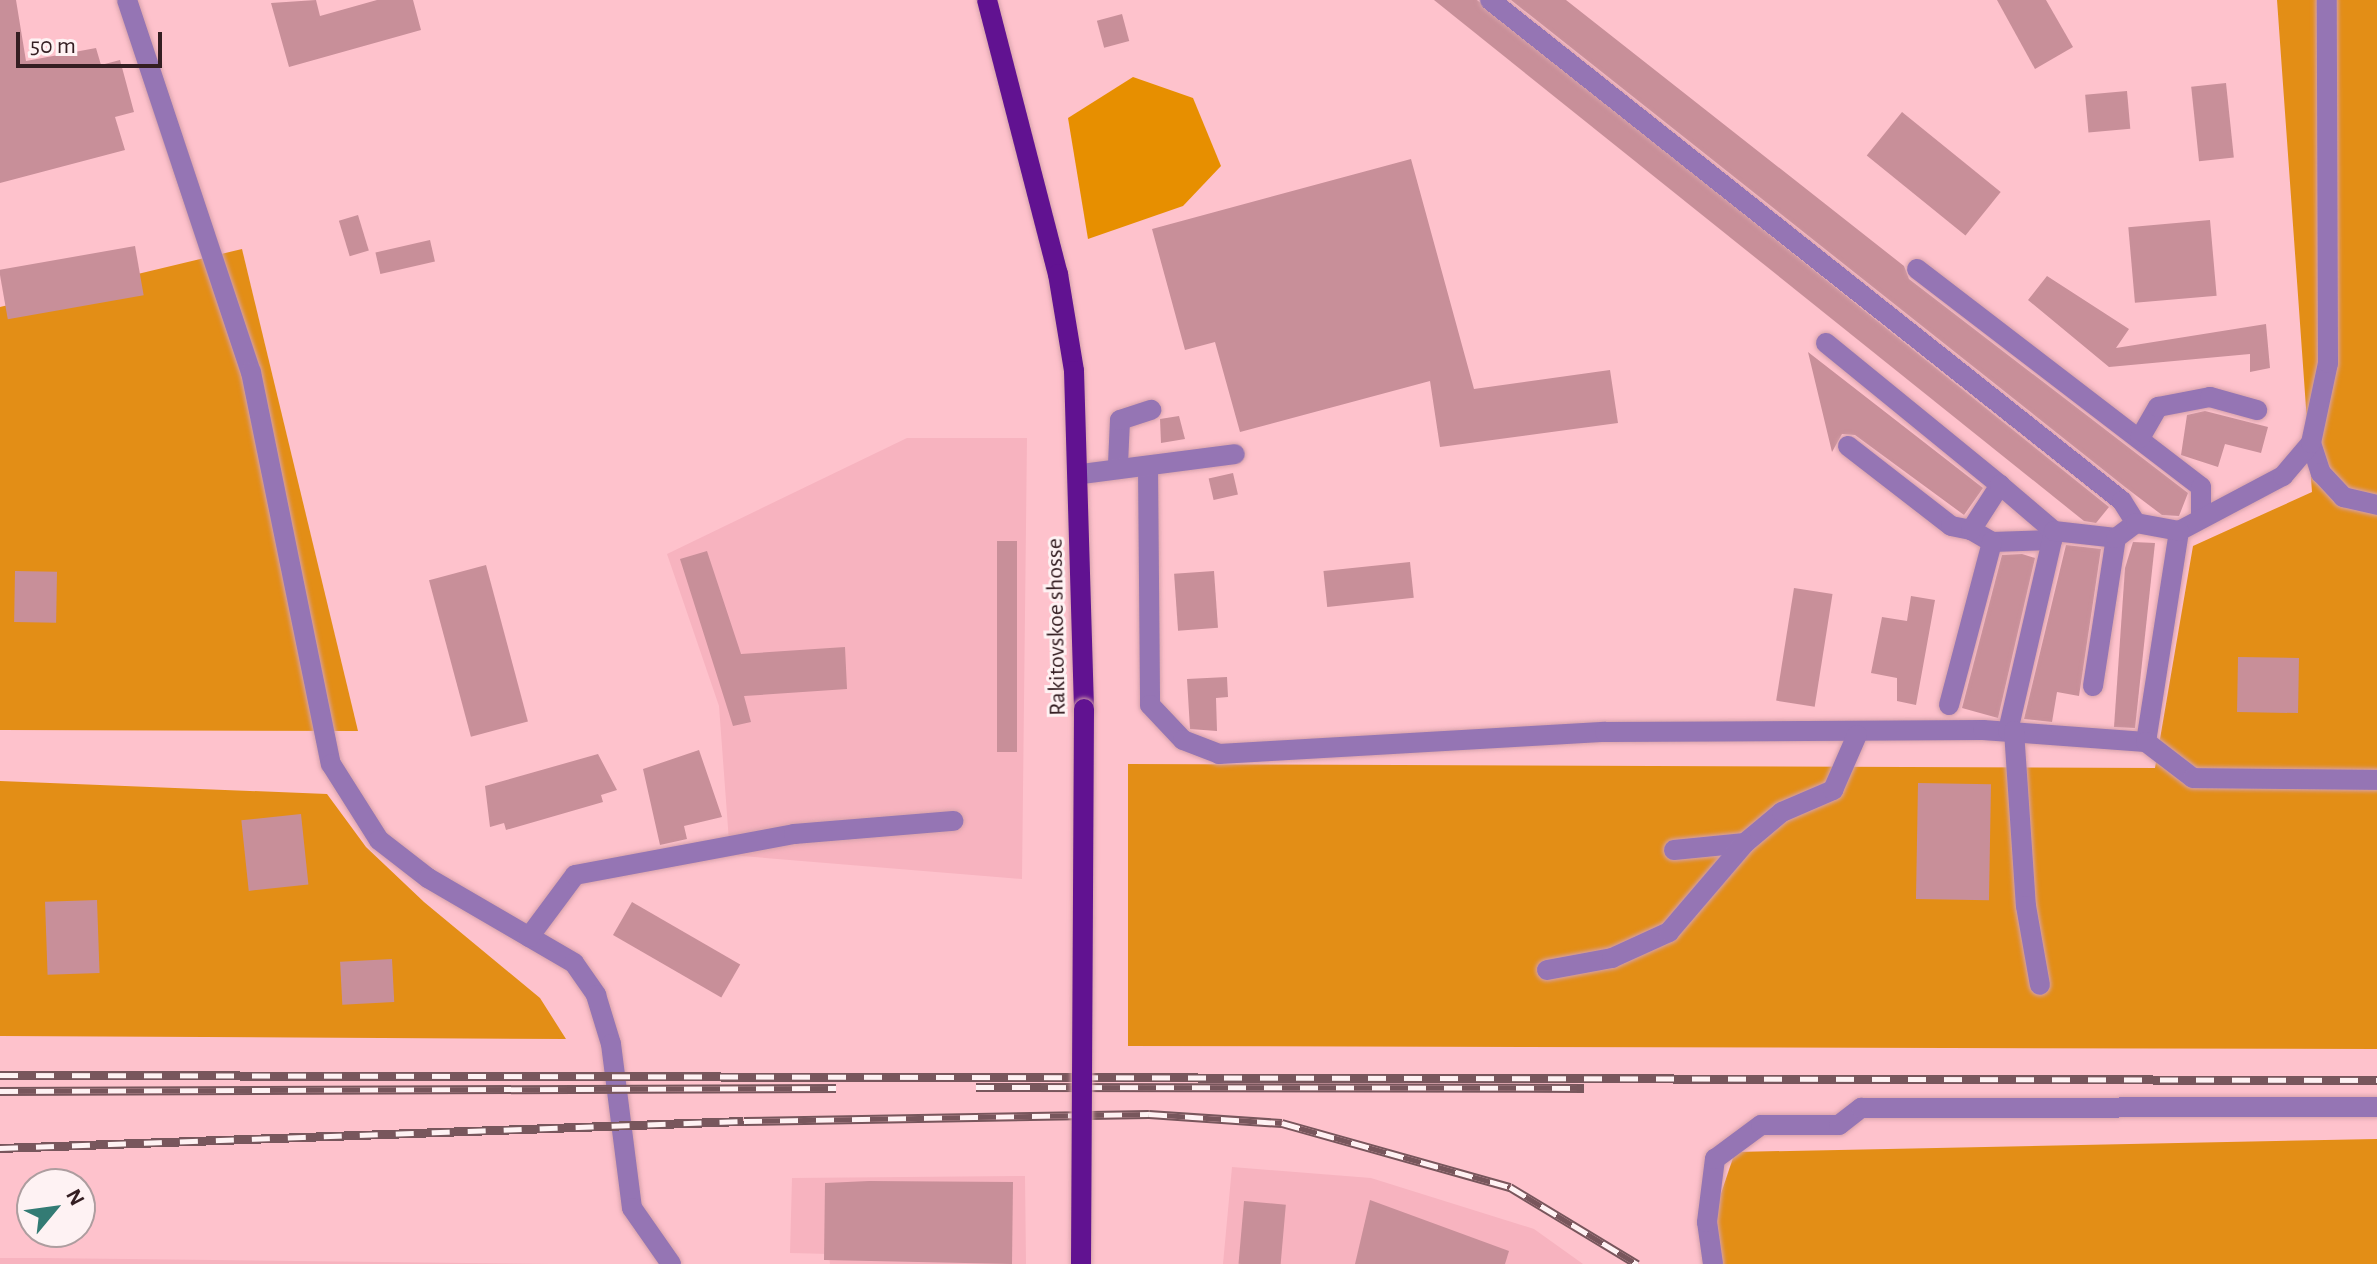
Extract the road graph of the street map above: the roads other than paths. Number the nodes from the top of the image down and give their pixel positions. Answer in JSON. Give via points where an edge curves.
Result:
{"nodes":[{"id":1,"x":127,"y":0,"type":"edge"},
{"id":2,"x":987,"y":0,"type":"edge"},
{"id":3,"x":1490,"y":0,"type":"edge"},
{"id":4,"x":2327,"y":0,"type":"edge"},
{"id":5,"x":1917,"y":269,"type":"dead end"},
{"id":6,"x":1826,"y":343,"type":"dead end"},
{"id":7,"x":1151,"y":410,"type":"dead end"},
{"id":8,"x":2257,"y":410,"type":"dead end"},
{"id":9,"x":2140,"y":438,"type":"junction"},
{"id":10,"x":2311,"y":443,"type":"junction"},
{"id":11,"x":1848,"y":446,"type":"dead end"},
{"id":12,"x":1235,"y":454,"type":"dead end"},
{"id":13,"x":1118,"y":464,"type":"junction"},
{"id":14,"x":1148,"y":466,"type":"junction"},
{"id":15,"x":1082,"y":474,"type":"junction"},
{"id":16,"x":2000,"y":485,"type":"junction"},
{"id":17,"x":2377,"y":505,"type":"edge"},
{"id":18,"x":2201,"y":513,"type":"junction"},
{"id":19,"x":2136,"y":523,"type":"junction"},
{"id":20,"x":1971,"y":530,"type":"junction"},
{"id":21,"x":2179,"y":531,"type":"junction"},
{"id":22,"x":2053,"y":536,"type":"junction"},
{"id":23,"x":2116,"y":538,"type":"junction"},
{"id":24,"x":1992,"y":542,"type":"junction"},
{"id":25,"x":2093,"y":686,"type":"dead end"},
{"id":26,"x":1949,"y":705,"type":"dead end"},
{"id":27,"x":2011,"y":731,"type":"junction"},
{"id":28,"x":1857,"y":735,"type":"junction"},
{"id":29,"x":2146,"y":742,"type":"junction"},
{"id":30,"x":2377,"y":780,"type":"edge"},
{"id":31,"x":953,"y":821,"type":"dead end"},
{"id":32,"x":1745,"y":843,"type":"junction"},
{"id":33,"x":1674,"y":850,"type":"dead end"},
{"id":34,"x":529,"y":937,"type":"junction"},
{"id":35,"x":1547,"y":970,"type":"dead end"},
{"id":36,"x":2040,"y":985,"type":"dead end"},
{"id":37,"x":2377,"y":1107,"type":"edge"},
{"id":38,"x":671,"y":1264,"type":"edge"},
{"id":39,"x":1081,"y":1264,"type":"edge"},
{"id":40,"x":1713,"y":1264,"type":"edge"}],
"edges":[{"from":1,"to":34,"type":"street","via":[[251,372],[331,764],[379,840],[428,878]]},
{"from":2,"to":15,"type":"main road","name":"Rakitovskoe shosse","via":[[1058,274]]},
{"from":3,"to":19,"type":"street","via":[[2122,501]]},
{"from":4,"to":10,"type":"street","via":[[2328,363]]},
{"from":5,"to":9,"type":"street"},
{"from":6,"to":16,"type":"street"},
{"from":7,"to":13,"type":"street","via":[[1120,420]]},
{"from":8,"to":9,"type":"street","via":[[2210,397],[2158,407]]},
{"from":9,"to":18,"type":"street","via":[[2201,487]]},
{"from":10,"to":17,"type":"street","via":[[2321,473],[2343,497]]},
{"from":10,"to":18,"type":"street","via":[[2283,476]]},
{"from":11,"to":20,"type":"street","via":[[1951,526]]},
{"from":12,"to":14,"type":"street"},
{"from":13,"to":14,"type":"street"},
{"from":13,"to":15,"type":"street"},
{"from":14,"to":28,"type":"street","via":[[1150,705],[1183,740],[1219,754],[1591,732]]},
{"from":15,"to":39,"type":"main road","name":"Rakitovskoe shosse","bridge":true},
{"from":16,"to":20,"type":"street"},
{"from":16,"to":22,"type":"street"},
{"from":18,"to":21,"type":"street"},
{"from":19,"to":21,"type":"street"},
{"from":19,"to":23,"type":"street"},
{"from":20,"to":24,"type":"street"},
{"from":21,"to":29,"type":"street"},
{"from":22,"to":23,"type":"street"},
{"from":22,"to":24,"type":"street"},
{"from":22,"to":27,"type":"street"},
{"from":23,"to":25,"type":"street"},
{"from":24,"to":26,"type":"street"},
{"from":27,"to":28,"type":"street"},
{"from":27,"to":29,"type":"street"},
{"from":27,"to":36,"type":"street","via":[[2026,906]]},
{"from":28,"to":32,"type":"street","via":[[1833,790],[1782,812]]},
{"from":29,"to":30,"type":"street","via":[[2193,778]]},
{"from":31,"to":34,"type":"street","via":[[794,834],[575,875]]},
{"from":32,"to":33,"type":"street"},
{"from":32,"to":35,"type":"street","via":[[1669,932],[1612,958]]},
{"from":34,"to":38,"type":"street","via":[[574,963],[596,995],[616,1076],[632,1208]]},
{"from":37,"to":40,"type":"street","via":[[1861,1108],[1839,1125],[1761,1125],[1715,1159],[1707,1222]]}]}
